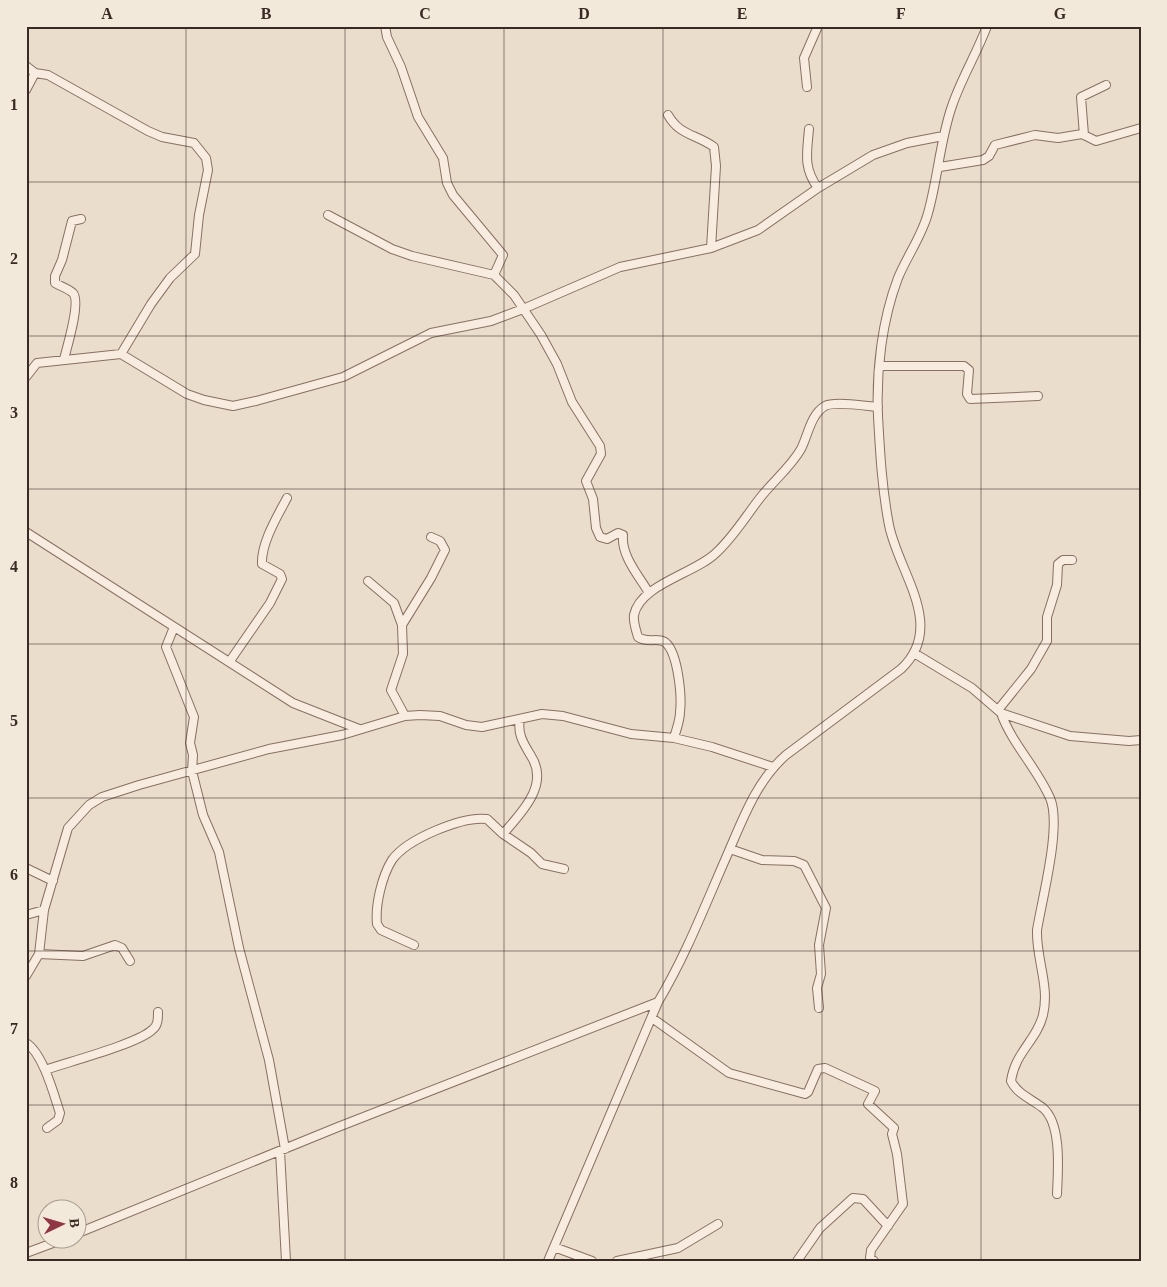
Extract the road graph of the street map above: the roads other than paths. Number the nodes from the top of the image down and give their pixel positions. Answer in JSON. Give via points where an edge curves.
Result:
{"nodes":[{"id":1,"x":385,"y":26,"type":"edge"},
{"id":2,"x":818,"y":26,"type":"edge"},
{"id":3,"x":987,"y":26,"type":"edge"},
{"id":4,"x":26,"y":66,"type":"edge"},
{"id":5,"x":35,"y":73,"type":"junction"},
{"id":6,"x":1106,"y":85,"type":"dead end"},
{"id":7,"x":807,"y":87,"type":"dead end"},
{"id":8,"x":26,"y":90,"type":"edge"},
{"id":9,"x":668,"y":115,"type":"dead end"},
{"id":10,"x":1141,"y":128,"type":"edge"},
{"id":11,"x":809,"y":129,"type":"dead end"},
{"id":12,"x":1084,"y":135,"type":"junction"},
{"id":13,"x":943,"y":136,"type":"junction"},
{"id":14,"x":940,"y":167,"type":"junction"},
{"id":15,"x":818,"y":188,"type":"junction"},
{"id":16,"x":328,"y":215,"type":"dead end"},
{"id":17,"x":81,"y":219,"type":"dead end"},
{"id":18,"x":711,"y":248,"type":"junction"},
{"id":19,"x":494,"y":275,"type":"junction"},
{"id":20,"x":523,"y":309,"type":"junction"},
{"id":21,"x":121,"y":354,"type":"junction"},
{"id":22,"x":64,"y":359,"type":"junction"},
{"id":23,"x":881,"y":366,"type":"junction"},
{"id":24,"x":26,"y":377,"type":"edge"},
{"id":25,"x":1038,"y":396,"type":"dead end"},
{"id":26,"x":878,"y":407,"type":"junction"},
{"id":27,"x":287,"y":498,"type":"dead end"},
{"id":28,"x":26,"y":532,"type":"edge"},
{"id":29,"x":431,"y":537,"type":"dead end"},
{"id":30,"x":1072,"y":560,"type":"dead end"},
{"id":31,"x":368,"y":582,"type":"dead end"},
{"id":32,"x":649,"y":593,"type":"junction"},
{"id":33,"x":402,"y":625,"type":"junction"},
{"id":34,"x":174,"y":628,"type":"junction"},
{"id":35,"x":914,"y":653,"type":"junction"},
{"id":36,"x":230,"y":660,"type":"junction"},
{"id":37,"x":999,"y":711,"type":"junction"},
{"id":38,"x":405,"y":716,"type":"junction"},
{"id":39,"x":520,"y":720,"type":"junction"},
{"id":40,"x":360,"y":729,"type":"junction"},
{"id":41,"x":674,"y":738,"type":"junction"},
{"id":42,"x":1141,"y":740,"type":"edge"},
{"id":43,"x":773,"y":767,"type":"junction"},
{"id":44,"x":192,"y":771,"type":"junction"},
{"id":45,"x":503,"y":834,"type":"junction"},
{"id":46,"x":730,"y":849,"type":"junction"},
{"id":47,"x":26,"y":868,"type":"edge"},
{"id":48,"x":564,"y":869,"type":"dead end"},
{"id":49,"x":53,"y":881,"type":"junction"},
{"id":50,"x":44,"y":910,"type":"junction"},
{"id":51,"x":26,"y":915,"type":"edge"},
{"id":52,"x":414,"y":945,"type":"dead end"},
{"id":53,"x":39,"y":954,"type":"junction"},
{"id":54,"x":130,"y":961,"type":"dead end"},
{"id":55,"x":26,"y":976,"type":"edge"},
{"id":56,"x":658,"y":1002,"type":"junction"},
{"id":57,"x":819,"y":1008,"type":"dead end"},
{"id":58,"x":158,"y":1012,"type":"dead end"},
{"id":59,"x":652,"y":1018,"type":"junction"},
{"id":60,"x":26,"y":1043,"type":"edge"},
{"id":61,"x":45,"y":1070,"type":"junction"},
{"id":62,"x":47,"y":1128,"type":"dead end"},
{"id":63,"x":283,"y":1150,"type":"junction"},
{"id":64,"x":1057,"y":1194,"type":"dead end"},
{"id":65,"x":718,"y":1224,"type":"dead end"},
{"id":66,"x":888,"y":1226,"type":"junction"},
{"id":67,"x":88,"y":1229,"type":"edge"},
{"id":68,"x":554,"y":1247,"type":"junction"},
{"id":69,"x":38,"y":1249,"type":"edge"},
{"id":70,"x":26,"y":1254,"type":"edge"},
{"id":71,"x":286,"y":1261,"type":"edge"},
{"id":72,"x":548,"y":1261,"type":"edge"},
{"id":73,"x":592,"y":1261,"type":"edge"},
{"id":74,"x":617,"y":1261,"type":"edge"},
{"id":75,"x":797,"y":1261,"type":"edge"},
{"id":76,"x":874,"y":1261,"type":"edge"}],
"edges":[{"from":1,"to":19,"type":"street","via":[[418,117],[443,158],[453,195],[503,255]]},
{"from":2,"to":7,"type":"street","via":[[804,58]]},
{"from":3,"to":13,"type":"street","via":[[952,105]]},
{"from":4,"to":5,"type":"street"},
{"from":5,"to":8,"type":"street"},
{"from":5,"to":21,"type":"street","via":[[48,75],[148,131],[194,144],[206,158],[208,170],[199,215],[197,249],[161,291]]},
{"from":6,"to":12,"type":"street","via":[[1081,97]]},
{"from":9,"to":18,"type":"street","via":[[684,132],[714,147],[716,166]]},
{"from":10,"to":12,"type":"street","via":[[1096,141]]},
{"from":11,"to":15,"type":"street","via":[[807,168]]},
{"from":12,"to":14,"type":"street","via":[[1058,138],[1031,135],[998,144],[983,160]]},
{"from":13,"to":14,"type":"street"},
{"from":13,"to":15,"type":"street","via":[[882,152]]},
{"from":14,"to":23,"type":"street","via":[[928,215],[888,307]]},
{"from":15,"to":18,"type":"street","via":[[758,230]]},
{"from":16,"to":19,"type":"street","via":[[392,249]]},
{"from":17,"to":22,"type":"street","via":[[72,221],[55,276],[55,284],[71,292],[75,298]]},
{"from":18,"to":20,"type":"street","via":[[620,267]]},
{"from":19,"to":20,"type":"street"},
{"from":20,"to":21,"type":"street","via":[[491,320],[431,333],[343,377],[234,406],[187,394]]},
{"from":20,"to":32,"type":"street","via":[[541,335],[572,402],[600,446],[601,454],[586,482],[593,499],[596,528],[600,537],[607,539],[618,533],[624,534],[628,558]]},
{"from":21,"to":22,"type":"street"},
{"from":22,"to":24,"type":"street","via":[[37,363]]},
{"from":23,"to":25,"type":"street","via":[[964,366],[970,370],[967,394],[970,399]]},
{"from":23,"to":26,"type":"street"},
{"from":26,"to":32,"type":"street","via":[[832,404],[824,407],[812,422],[800,451],[784,474],[760,498],[736,532],[696,568]]},
{"from":26,"to":35,"type":"street","via":[[889,526],[914,589],[920,614],[920,636]]},
{"from":27,"to":36,"type":"street","via":[[262,558],[262,564],[280,574],[282,579],[267,609]]},
{"from":28,"to":34,"type":"street"},
{"from":29,"to":33,"type":"street","via":[[440,541],[444,550]]},
{"from":30,"to":37,"type":"street","via":[[1058,564],[1057,585],[1047,618],[1048,638],[1043,650]]},
{"from":31,"to":33,"type":"street","via":[[394,603]]},
{"from":32,"to":41,"type":"street","via":[[637,606],[634,622],[638,637],[667,644],[675,663],[680,712]]},
{"from":33,"to":38,"type":"street","via":[[403,654],[391,690]]},
{"from":34,"to":36,"type":"street"},
{"from":34,"to":44,"type":"street","via":[[166,647],[194,717],[190,743]]},
{"from":35,"to":37,"type":"street","via":[[972,688]]},
{"from":35,"to":43,"type":"street","via":[[901,669]]},
{"from":36,"to":40,"type":"street","via":[[294,703]]},
{"from":37,"to":42,"type":"street","via":[[1070,736]]},
{"from":37,"to":64,"type":"street","via":[[1011,736],[1048,792],[1054,811],[1037,930],[1044,977],[1044,1009],[1039,1026],[1018,1058],[1011,1081],[1052,1120],[1057,1155]]},
{"from":38,"to":39,"type":"street","via":[[440,716],[482,727]]},
{"from":38,"to":40,"type":"street"},
{"from":39,"to":41,"type":"street","via":[[542,714],[563,716],[631,734]]},
{"from":39,"to":45,"type":"street","via":[[522,741],[535,764],[536,784],[534,794]]},
{"from":40,"to":44,"type":"street","via":[[269,749]]},
{"from":41,"to":43,"type":"street"},
{"from":43,"to":46,"type":"street","via":[[747,811]]},
{"from":44,"to":49,"type":"street","via":[[108,794],[89,805],[68,828]]},
{"from":44,"to":63,"type":"street","via":[[203,815],[219,852],[239,948],[269,1060]]},
{"from":45,"to":48,"type":"street","via":[[542,864]]},
{"from":45,"to":52,"type":"street","via":[[487,819],[468,820],[431,833],[395,857],[384,880],[377,924],[381,930]]},
{"from":46,"to":56,"type":"street","via":[[680,964]]},
{"from":46,"to":57,"type":"street","via":[[762,860],[794,861],[804,865],[826,908],[819,945]]},
{"from":47,"to":49,"type":"street"},
{"from":49,"to":50,"type":"street"},
{"from":50,"to":51,"type":"street"},
{"from":50,"to":53,"type":"street"},
{"from":53,"to":54,"type":"street","via":[[83,956],[118,945]]},
{"from":53,"to":55,"type":"street"},
{"from":56,"to":59,"type":"street"},
{"from":56,"to":63,"type":"street"},
{"from":58,"to":61,"type":"street","via":[[157,1023],[151,1032]]},
{"from":59,"to":66,"type":"street","via":[[734,1075],[805,1094],[818,1069],[825,1068],[874,1091],[868,1104],[894,1128],[904,1198],[901,1210]]},
{"from":59,"to":68,"type":"street"},
{"from":60,"to":61,"type":"street","via":[[34,1049]]},
{"from":61,"to":62,"type":"street","via":[[60,1113],[58,1120]]},
{"from":63,"to":67,"type":"street"},
{"from":63,"to":71,"type":"street"},
{"from":65,"to":74,"type":"street","via":[[678,1248]]},
{"from":66,"to":75,"type":"street","via":[[863,1199],[853,1198],[820,1228]]},
{"from":66,"to":76,"type":"street","via":[[870,1254]]},
{"from":68,"to":72,"type":"street"},
{"from":68,"to":73,"type":"street"},
{"from":69,"to":70,"type":"street"}]}
